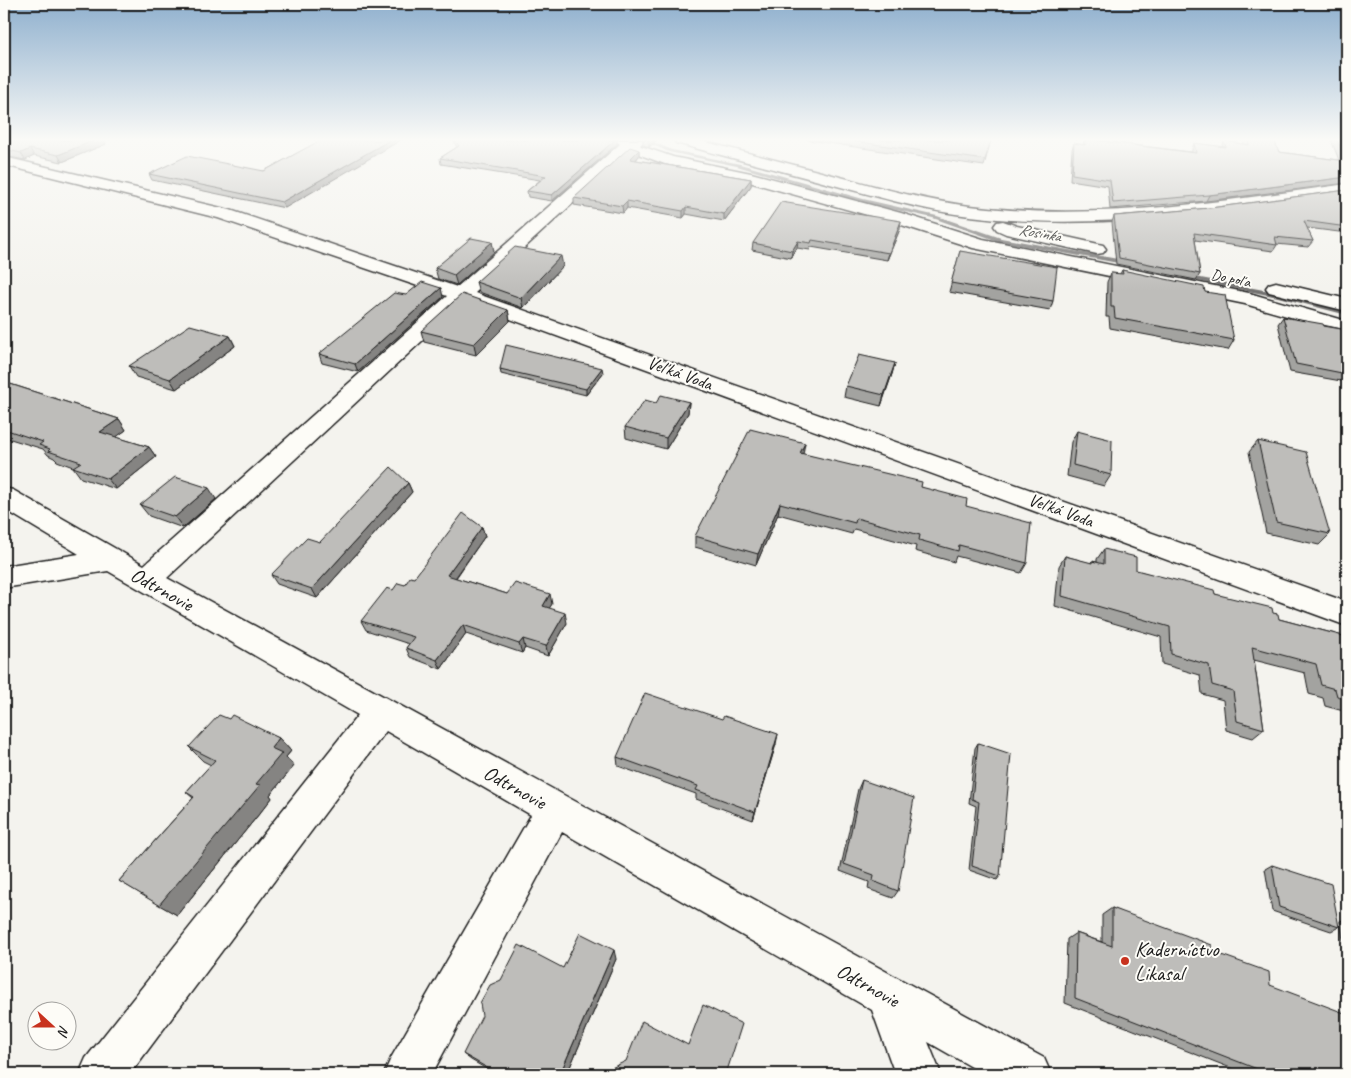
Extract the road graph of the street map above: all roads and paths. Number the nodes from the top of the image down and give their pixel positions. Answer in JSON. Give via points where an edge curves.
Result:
{"nodes":[{"id":1,"x":126,"y":190,"type":"edge"},
{"id":2,"x":575,"y":190,"type":"edge"},
{"id":3,"x":796,"y":190,"type":"edge"},
{"id":4,"x":869,"y":190,"type":"edge"},
{"id":5,"x":1337,"y":190,"type":"edge"},
{"id":6,"x":963,"y":226,"type":"junction"},
{"id":7,"x":460,"y":294,"type":"junction"},
{"id":8,"x":1347,"y":305,"type":"edge"},
{"id":9,"x":1347,"y":327,"type":"edge"},
{"id":10,"x":4,"y":497,"type":"edge"},
{"id":11,"x":112,"y":560,"type":"junction"},
{"id":12,"x":4,"y":577,"type":"edge"},
{"id":13,"x":146,"y":580,"type":"junction"},
{"id":14,"x":1347,"y":614,"type":"edge"},
{"id":15,"x":381,"y":712,"type":"junction"},
{"id":16,"x":555,"y":809,"type":"junction"},
{"id":17,"x":888,"y":996,"type":"junction"},
{"id":18,"x":102,"y":1074,"type":"edge"},
{"id":19,"x":407,"y":1074,"type":"edge"},
{"id":20,"x":918,"y":1074,"type":"edge"},
{"id":21,"x":1028,"y":1074,"type":"edge"}],
"edges":[{"from":1,"to":7,"type":"street","name":"Veľká Voda","via":[[224,214]]},
{"from":2,"to":7,"type":"street"},
{"from":3,"to":6,"type":"street","via":[[895,217]]},
{"from":4,"to":6,"type":"street"},
{"from":5,"to":6,"type":"street","via":[[1136,213],[1021,216]]},
{"from":6,"to":8,"type":"street","name":"Do poľa","via":[[1012,230]]},
{"from":6,"to":9,"type":"street","via":[[1008,251],[1249,299]]},
{"from":7,"to":13,"type":"street"},
{"from":7,"to":14,"type":"street","name":"Veľká Voda"},
{"from":10,"to":11,"type":"street","name":"Odtrnovie"},
{"from":11,"to":12,"type":"street"},
{"from":11,"to":13,"type":"street","name":"Odtrnovie"},
{"from":13,"to":15,"type":"street","name":"Odtrnovie"},
{"from":15,"to":16,"type":"street","name":"Odtrnovie"},
{"from":15,"to":18,"type":"street"},
{"from":16,"to":17,"type":"street","name":"Odtrnovie"},
{"from":16,"to":19,"type":"street"},
{"from":17,"to":20,"type":"street"},
{"from":17,"to":21,"type":"street","name":"Odtrnovie"}]}
